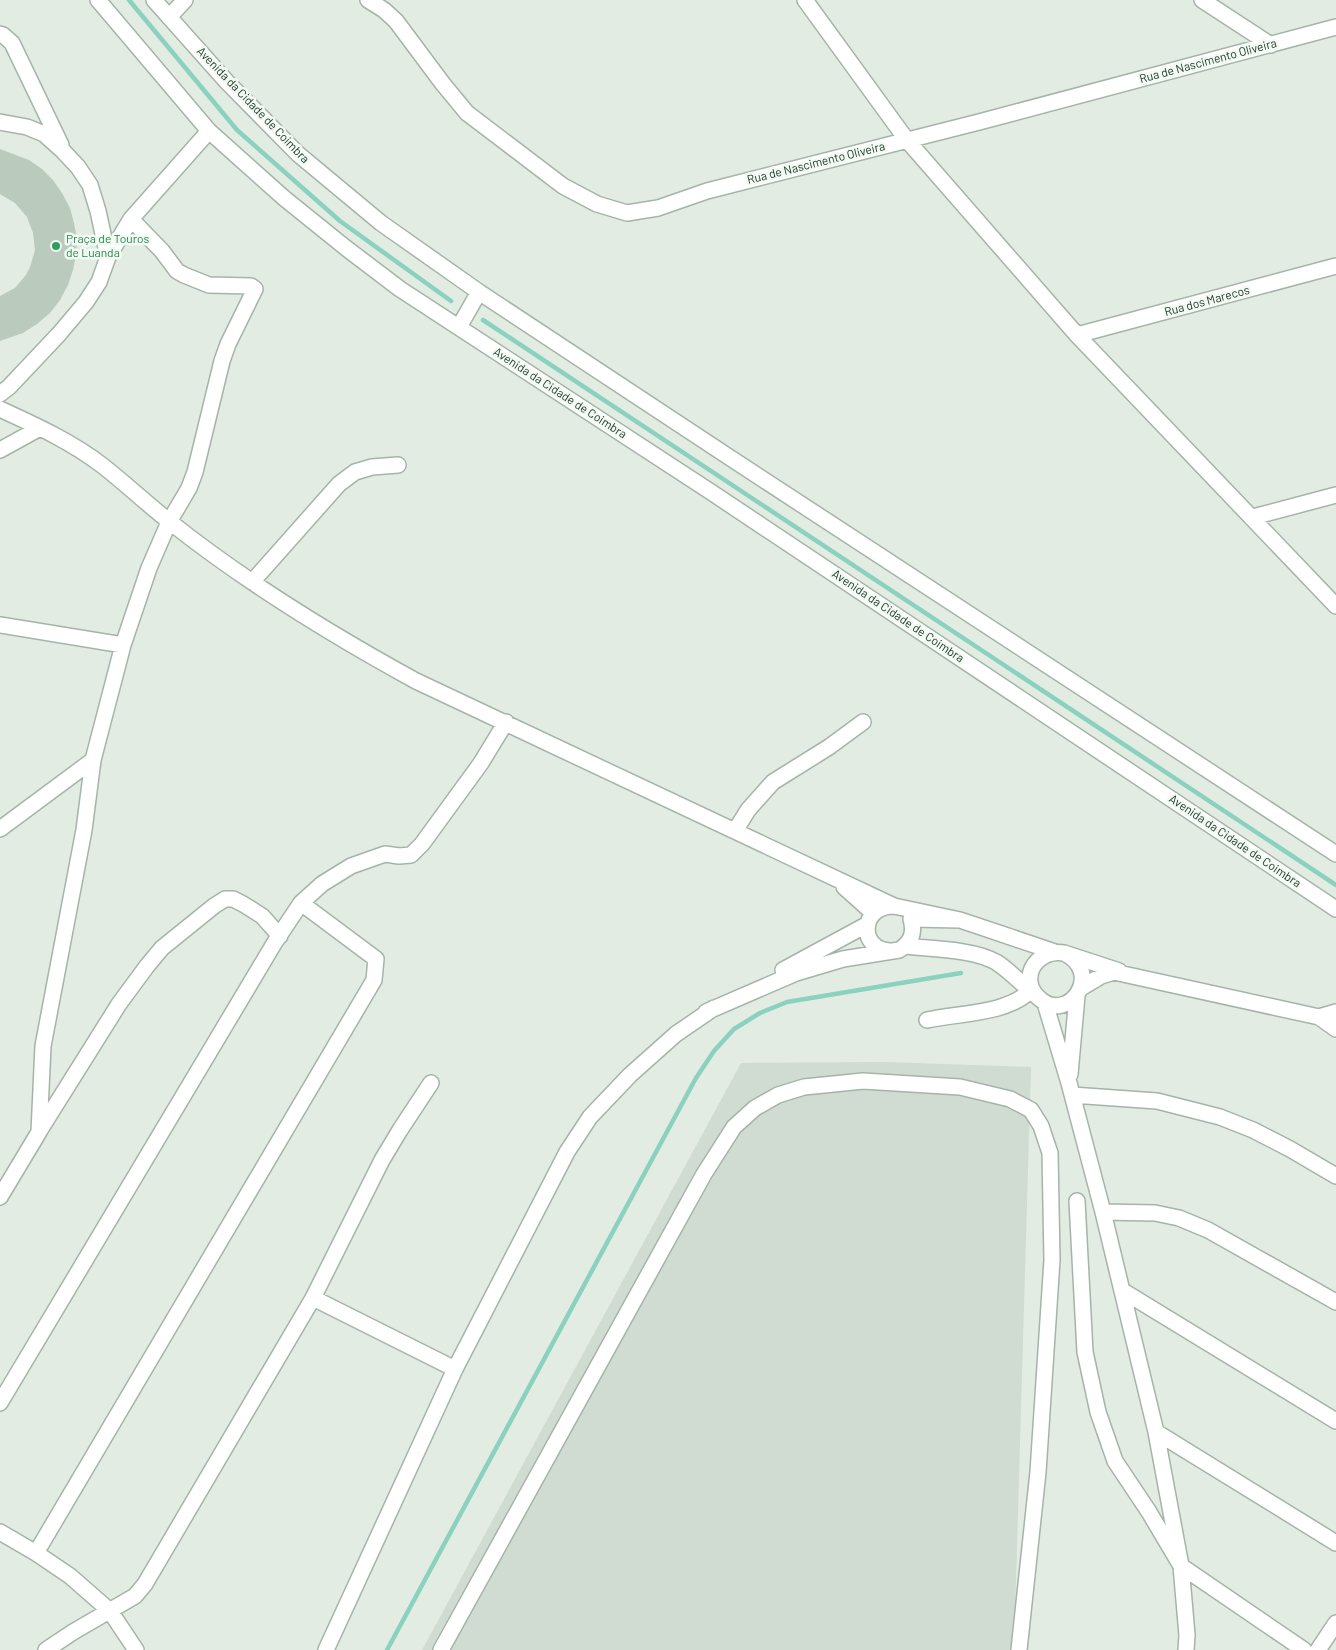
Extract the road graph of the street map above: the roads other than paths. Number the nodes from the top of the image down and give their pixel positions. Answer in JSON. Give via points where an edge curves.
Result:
{"nodes":[{"id":1,"x":98,"y":0,"type":"edge"},
{"id":2,"x":154,"y":0,"type":"edge"},
{"id":3,"x":185,"y":0,"type":"edge"},
{"id":4,"x":368,"y":0,"type":"edge"},
{"id":5,"x":805,"y":0,"type":"edge"},
{"id":6,"x":1202,"y":0,"type":"edge"},
{"id":7,"x":169,"y":17,"type":"junction"},
{"id":8,"x":1336,"y":27,"type":"edge"},
{"id":9,"x":0,"y":34,"type":"edge"},
{"id":10,"x":1271,"y":45,"type":"junction"},
{"id":11,"x":0,"y":122,"type":"edge"},
{"id":12,"x":209,"y":131,"type":"junction"},
{"id":13,"x":906,"y":140,"type":"junction"},
{"id":14,"x":63,"y":151,"type":"junction"},
{"id":15,"x":131,"y":219,"type":"junction"},
{"id":16,"x":108,"y":257,"type":"junction"},
{"id":17,"x":1336,"y":266,"type":"edge"},
{"id":18,"x":479,"y":292,"type":"junction"},
{"id":19,"x":459,"y":327,"type":"junction"},
{"id":20,"x":1077,"y":335,"type":"junction"},
{"id":21,"x":0,"y":394,"type":"edge"},
{"id":22,"x":0,"y":409,"type":"edge"},
{"id":23,"x":40,"y":428,"type":"junction"},
{"id":24,"x":0,"y":450,"type":"edge"},
{"id":25,"x":398,"y":465,"type":"dead end"},
{"id":26,"x":1336,"y":495,"type":"edge"},
{"id":27,"x":1253,"y":517,"type":"junction"},
{"id":28,"x":170,"y":522,"type":"junction"},
{"id":29,"x":252,"y":582,"type":"junction"},
{"id":30,"x":1336,"y":606,"type":"edge"},
{"id":31,"x":0,"y":625,"type":"edge"},
{"id":32,"x":123,"y":645,"type":"junction"},
{"id":33,"x":506,"y":722,"type":"junction"},
{"id":34,"x":863,"y":722,"type":"dead end"},
{"id":35,"x":93,"y":760,"type":"junction"},
{"id":36,"x":0,"y":829,"type":"edge"},
{"id":37,"x":735,"y":831,"type":"junction"},
{"id":38,"x":1336,"y":854,"type":"edge"},
{"id":39,"x":835,"y":879,"type":"junction"},
{"id":40,"x":301,"y":903,"type":"junction"},
{"id":41,"x":894,"y":906,"type":"junction"},
{"id":42,"x":1336,"y":909,"type":"edge"},
{"id":43,"x":870,"y":918,"type":"junction"},
{"id":44,"x":960,"y":920,"type":"junction"},
{"id":45,"x":280,"y":936,"type":"junction"},
{"id":46,"x":898,"y":949,"type":"junction"},
{"id":47,"x":1060,"y":952,"type":"junction"},
{"id":48,"x":1156,"y":982,"type":"junction"},
{"id":49,"x":1079,"y":992,"type":"junction"},
{"id":50,"x":1037,"y":997,"type":"junction"},
{"id":51,"x":706,"y":1012,"type":"junction"},
{"id":52,"x":1336,"y":1012,"type":"edge"},
{"id":53,"x":1319,"y":1017,"type":"junction"},
{"id":54,"x":927,"y":1020,"type":"dead end"},
{"id":55,"x":1336,"y":1029,"type":"edge"},
{"id":56,"x":431,"y":1083,"type":"dead end"},
{"id":57,"x":1070,"y":1089,"type":"junction"},
{"id":58,"x":39,"y":1132,"type":"junction"},
{"id":59,"x":1336,"y":1176,"type":"edge"},
{"id":60,"x":0,"y":1197,"type":"edge"},
{"id":61,"x":1077,"y":1201,"type":"dead end"},
{"id":62,"x":1103,"y":1212,"type":"junction"},
{"id":63,"x":1123,"y":1291,"type":"junction"},
{"id":64,"x":313,"y":1298,"type":"junction"},
{"id":65,"x":1336,"y":1302,"type":"edge"},
{"id":66,"x":455,"y":1369,"type":"junction"},
{"id":67,"x":0,"y":1403,"type":"edge"},
{"id":68,"x":1336,"y":1421,"type":"edge"},
{"id":69,"x":1156,"y":1432,"type":"junction"},
{"id":70,"x":0,"y":1532,"type":"edge"},
{"id":71,"x":1336,"y":1543,"type":"edge"},
{"id":72,"x":36,"y":1553,"type":"junction"},
{"id":73,"x":1181,"y":1566,"type":"junction"},
{"id":74,"x":110,"y":1611,"type":"junction"},
{"id":75,"x":1336,"y":1623,"type":"edge"},
{"id":76,"x":46,"y":1650,"type":"edge"},
{"id":77,"x":136,"y":1650,"type":"edge"},
{"id":78,"x":326,"y":1650,"type":"edge"},
{"id":79,"x":441,"y":1650,"type":"edge"},
{"id":80,"x":1019,"y":1650,"type":"edge"},
{"id":81,"x":1186,"y":1650,"type":"edge"},
{"id":82,"x":1304,"y":1650,"type":"edge"},
{"id":83,"x":1318,"y":1650,"type":"edge"}],
"edges":[{"from":1,"to":12,"type":"street","name":"Avenida da Cidade de Coimbra"},
{"from":2,"to":7,"type":"street","name":"Avenida da Cidade de Coimbra"},
{"from":3,"to":7,"type":"street"},
{"from":4,"to":13,"type":"street","name":"Rua de Nascimento Oliveira","via":[[396,21],[467,113],[563,186],[597,204],[627,213],[658,208],[707,191]]},
{"from":5,"to":13,"type":"street"},
{"from":6,"to":10,"type":"street"},
{"from":7,"to":18,"type":"street","name":"Avenida da Cidade de Coimbra","via":[[298,154],[381,223]]},
{"from":8,"to":10,"type":"street","name":"Rua de Nascimento Oliveira"},
{"from":9,"to":14,"type":"street","via":[[12,43]]},
{"from":10,"to":13,"type":"street","name":"Rua de Nascimento Oliveira"},
{"from":11,"to":14,"type":"street","via":[[44,134]]},
{"from":12,"to":15,"type":"street"},
{"from":12,"to":19,"type":"street","name":"Avenida da Cidade de Coimbra","via":[[346,248],[400,289]]},
{"from":13,"to":20,"type":"street"},
{"from":14,"to":16,"type":"street","via":[[90,186]]},
{"from":15,"to":16,"type":"street"},
{"from":15,"to":28,"type":"street","via":[[184,275],[209,285],[251,286],[255,289],[228,344],[194,472]]},
{"from":16,"to":21,"type":"street","via":[[99,282],[86,302]]},
{"from":17,"to":20,"type":"street","name":"Rua dos Marecos"},
{"from":18,"to":19,"type":"street"},
{"from":18,"to":38,"type":"street","name":"Avenida da Cidade de Coimbra"},
{"from":19,"to":42,"type":"street","name":"Avenida da Cidade de Coimbra"},
{"from":20,"to":27,"type":"street"},
{"from":22,"to":23,"type":"street"},
{"from":23,"to":24,"type":"street"},
{"from":23,"to":28,"type":"street","via":[[102,465]]},
{"from":25,"to":29,"type":"street","via":[[355,472],[339,484]]},
{"from":26,"to":27,"type":"street"},
{"from":27,"to":30,"type":"street"},
{"from":28,"to":29,"type":"street"},
{"from":28,"to":32,"type":"street","via":[[148,568]]},
{"from":29,"to":33,"type":"street","via":[[356,648],[416,681]]},
{"from":31,"to":32,"type":"street"},
{"from":32,"to":35,"type":"street"},
{"from":33,"to":37,"type":"street"},
{"from":33,"to":40,"type":"street","via":[[429,837],[411,854],[385,854],[352,866],[322,884]]},
{"from":34,"to":37,"type":"street","via":[[773,782],[748,810]]},
{"from":35,"to":36,"type":"street"},
{"from":35,"to":58,"type":"street","via":[[84,830],[43,1046]]},
{"from":37,"to":39,"type":"street"},
{"from":39,"to":41,"type":"street"},
{"from":39,"to":43,"type":"street"},
{"from":40,"to":45,"type":"street"},
{"from":40,"to":72,"type":"street","via":[[376,959],[374,980]]},
{"from":41,"to":43,"type":"street","via":[[879,908]]},
{"from":41,"to":44,"type":"street"},
{"from":43,"to":46,"type":"street","via":[[869,938],[873,944],[884,951]]},
{"from":43,"to":51,"type":"street"},
{"from":44,"to":46,"type":"street","via":[[911,919],[913,933]]},
{"from":44,"to":47,"type":"street"},
{"from":45,"to":58,"type":"street","via":[[262,916],[238,902],[225,899],[162,948],[118,1004]]},
{"from":45,"to":67,"type":"street"},
{"from":46,"to":50,"type":"street","via":[[955,951],[996,962]]},
{"from":46,"to":51,"type":"street","via":[[843,959],[796,973]]},
{"from":47,"to":48,"type":"street"},
{"from":47,"to":49,"type":"street","via":[[1072,957],[1082,971]]},
{"from":47,"to":50,"type":"street","via":[[1039,958],[1033,965],[1030,982]]},
{"from":48,"to":49,"type":"street","via":[[1114,972],[1092,980]]},
{"from":48,"to":53,"type":"street"},
{"from":49,"to":50,"type":"street","via":[[1062,1005],[1053,1006]]},
{"from":49,"to":57,"type":"street"},
{"from":50,"to":54,"type":"street","via":[[1022,998],[1004,1007]]},
{"from":50,"to":57,"type":"street"},
{"from":51,"to":66,"type":"street","via":[[630,1075],[590,1117],[567,1152]]},
{"from":52,"to":53,"type":"street"},
{"from":53,"to":55,"type":"street"},
{"from":56,"to":64,"type":"street","via":[[382,1160]]},
{"from":57,"to":59,"type":"street","via":[[1157,1101],[1220,1117],[1253,1130]]},
{"from":57,"to":62,"type":"street"},
{"from":58,"to":60,"type":"street"},
{"from":61,"to":73,"type":"street","via":[[1085,1352],[1098,1412],[1115,1462]]},
{"from":62,"to":63,"type":"street"},
{"from":62,"to":65,"type":"street","via":[[1155,1213],[1180,1218],[1208,1230]]},
{"from":63,"to":68,"type":"street"},
{"from":63,"to":69,"type":"street"},
{"from":64,"to":66,"type":"street"},
{"from":64,"to":74,"type":"street","via":[[145,1584],[135,1596]]},
{"from":66,"to":78,"type":"street"},
{"from":69,"to":71,"type":"street"},
{"from":69,"to":73,"type":"street"},
{"from":70,"to":72,"type":"street"},
{"from":72,"to":74,"type":"street","via":[[70,1576]]},
{"from":73,"to":81,"type":"street"},
{"from":73,"to":82,"type":"street"},
{"from":74,"to":76,"type":"street"},
{"from":74,"to":77,"type":"street"},
{"from":75,"to":83,"type":"street"},
{"from":79,"to":80,"type":"street","via":[[704,1174],[734,1127],[755,1108],[778,1095],[804,1087],[864,1081],[960,1087],[1010,1098],[1031,1110],[1041,1126],[1050,1153],[1052,1260],[1038,1472]]}]}
